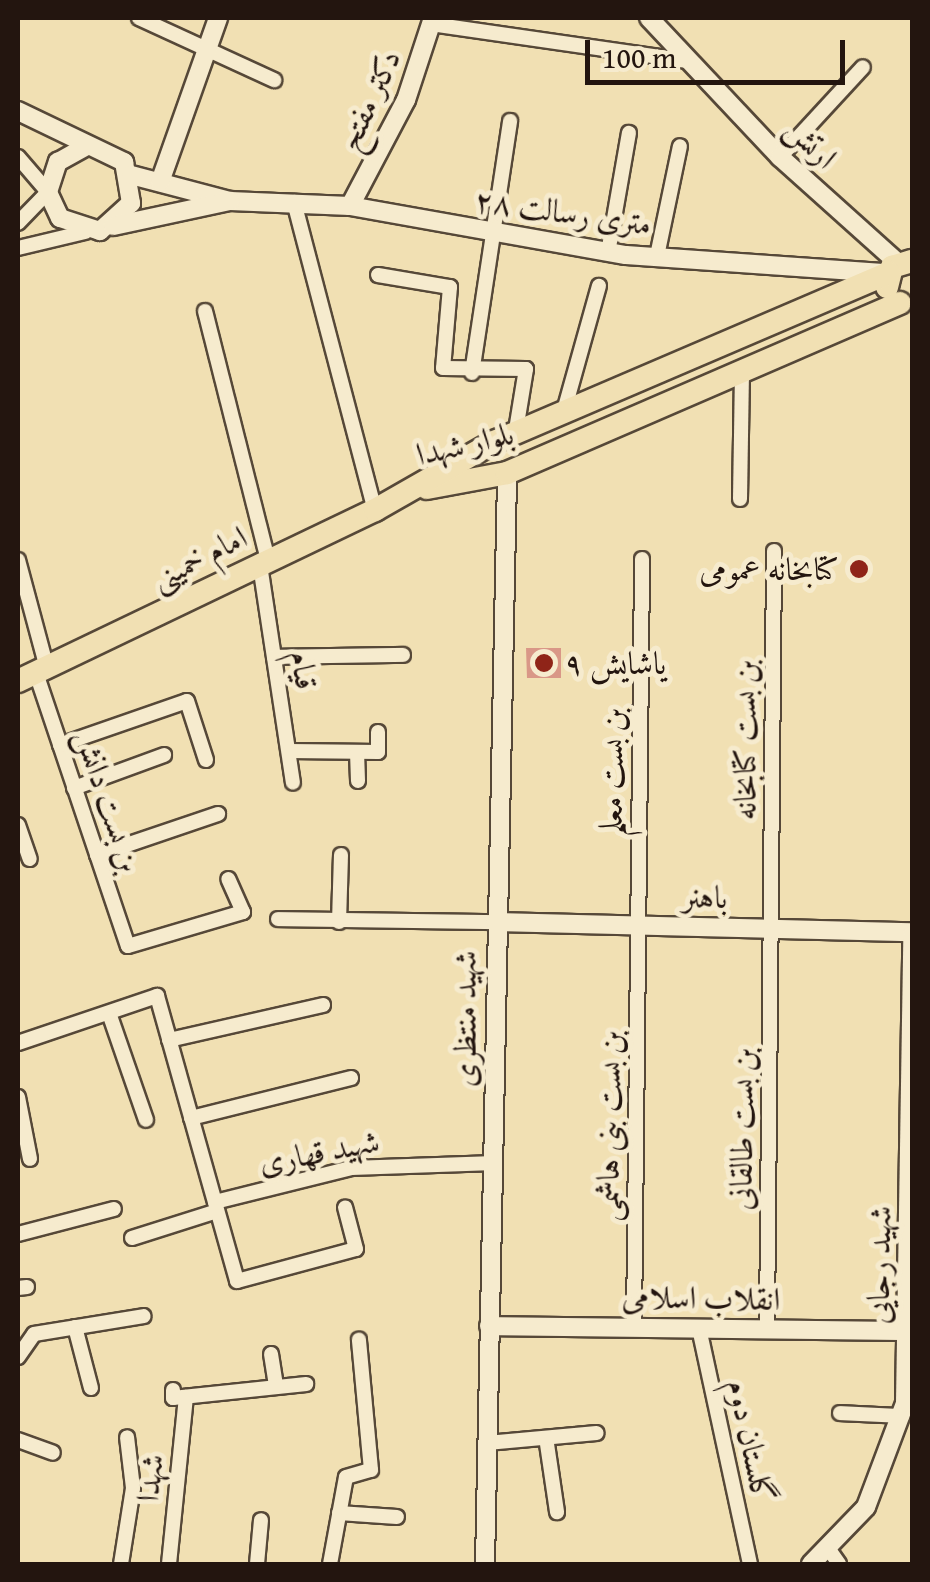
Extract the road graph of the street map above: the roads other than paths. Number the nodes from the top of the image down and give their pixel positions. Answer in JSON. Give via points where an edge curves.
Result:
{"nodes":[{"id":1,"x":139,"y":18,"type":"edge"},
{"id":2,"x":218,"y":18,"type":"edge"},
{"id":3,"x":649,"y":18,"type":"edge"},
{"id":4,"x":432,"y":21,"type":"edge"},
{"id":5,"x":206,"y":49,"type":"junction"},
{"id":6,"x":689,"y":61,"type":"junction"},
{"id":7,"x":862,"y":66,"type":"dead end"},
{"id":8,"x":274,"y":80,"type":"dead end"},
{"id":9,"x":18,"y":111,"type":"edge"},
{"id":10,"x":510,"y":121,"type":"dead end"},
{"id":11,"x":629,"y":132,"type":"dead end"},
{"id":12,"x":680,"y":146,"type":"dead end"},
{"id":13,"x":85,"y":147,"type":"junction"},
{"id":14,"x":18,"y":157,"type":"edge"},
{"id":15,"x":780,"y":157,"type":"junction"},
{"id":16,"x":131,"y":175,"type":"junction"},
{"id":17,"x":160,"y":182,"type":"junction"},
{"id":18,"x":48,"y":192,"type":"junction"},
{"id":19,"x":230,"y":201,"type":"junction"},
{"id":20,"x":294,"y":202,"type":"junction"},
{"id":21,"x":350,"y":206,"type":"junction"},
{"id":22,"x":18,"y":223,"type":"edge"},
{"id":23,"x":113,"y":226,"type":"junction"},
{"id":24,"x":85,"y":232,"type":"junction"},
{"id":25,"x":492,"y":234,"type":"junction"},
{"id":26,"x":18,"y":248,"type":"edge"},
{"id":27,"x":617,"y":254,"type":"junction"},
{"id":28,"x":657,"y":256,"type":"junction"},
{"id":29,"x":899,"y":265,"type":"edge"},
{"id":30,"x":378,"y":275,"type":"dead end"},
{"id":31,"x":598,"y":286,"type":"dead end"},
{"id":32,"x":906,"y":303,"type":"edge"},
{"id":33,"x":205,"y":311,"type":"dead end"},
{"id":34,"x":742,"y":371,"type":"junction"},
{"id":35,"x":472,"y":373,"type":"junction"},
{"id":36,"x":564,"y":411,"type":"junction"},
{"id":37,"x":515,"y":437,"type":"junction"},
{"id":38,"x":507,"y":473,"type":"junction"},
{"id":39,"x":409,"y":492,"type":"junction"},
{"id":40,"x":740,"y":499,"type":"dead end"},
{"id":41,"x":376,"y":510,"type":"junction"},
{"id":42,"x":774,"y":551,"type":"dead end"},
{"id":43,"x":642,"y":559,"type":"dead end"},
{"id":44,"x":18,"y":560,"type":"edge"},
{"id":45,"x":264,"y":562,"type":"junction"},
{"id":46,"x":403,"y":656,"type":"dead end"},
{"id":47,"x":274,"y":657,"type":"junction"},
{"id":48,"x":34,"y":674,"type":"edge"},
{"id":49,"x":378,"y":732,"type":"dead end"},
{"id":50,"x":60,"y":744,"type":"junction"},
{"id":51,"x":288,"y":751,"type":"junction"},
{"id":52,"x":357,"y":752,"type":"junction"},
{"id":53,"x":164,"y":755,"type":"dead end"},
{"id":54,"x":206,"y":760,"type":"dead end"},
{"id":55,"x":358,"y":781,"type":"dead end"},
{"id":56,"x":293,"y":782,"type":"dead end"},
{"id":57,"x":74,"y":788,"type":"junction"},
{"id":58,"x":218,"y":814,"type":"dead end"},
{"id":59,"x":18,"y":825,"type":"edge"},
{"id":60,"x":341,"y":854,"type":"dead end"},
{"id":61,"x":97,"y":855,"type":"junction"},
{"id":62,"x":30,"y":859,"type":"dead end"},
{"id":63,"x":228,"y":879,"type":"dead end"},
{"id":64,"x":278,"y":919,"type":"dead end"},
{"id":65,"x":340,"y":922,"type":"junction"},
{"id":66,"x":495,"y":922,"type":"junction"},
{"id":67,"x":638,"y":926,"type":"junction"},
{"id":68,"x":771,"y":929,"type":"junction"},
{"id":69,"x":912,"y":934,"type":"edge"},
{"id":70,"x":324,"y":1005,"type":"dead end"},
{"id":71,"x":109,"y":1013,"type":"junction"},
{"id":72,"x":169,"y":1040,"type":"junction"},
{"id":73,"x":18,"y":1043,"type":"edge"},
{"id":74,"x":351,"y":1078,"type":"dead end"},
{"id":75,"x":18,"y":1098,"type":"edge"},
{"id":76,"x":191,"y":1118,"type":"junction"},
{"id":77,"x":146,"y":1120,"type":"dead end"},
{"id":78,"x":30,"y":1159,"type":"dead end"},
{"id":79,"x":495,"y":1163,"type":"junction"},
{"id":80,"x":216,"y":1207,"type":"junction"},
{"id":81,"x":345,"y":1207,"type":"dead end"},
{"id":82,"x":114,"y":1209,"type":"dead end"},
{"id":83,"x":18,"y":1234,"type":"edge"},
{"id":84,"x":132,"y":1238,"type":"dead end"},
{"id":85,"x":144,"y":1316,"type":"dead end"},
{"id":86,"x":489,"y":1326,"type":"junction"},
{"id":87,"x":75,"y":1327,"type":"junction"},
{"id":88,"x":634,"y":1328,"type":"junction"},
{"id":89,"x":699,"y":1328,"type":"junction"},
{"id":90,"x":767,"y":1329,"type":"junction"},
{"id":91,"x":911,"y":1330,"type":"edge"},
{"id":92,"x":358,"y":1340,"type":"dead end"},
{"id":93,"x":271,"y":1354,"type":"dead end"},
{"id":94,"x":18,"y":1357,"type":"edge"},
{"id":95,"x":306,"y":1384,"type":"dead end"},
{"id":96,"x":91,"y":1388,"type":"dead end"},
{"id":97,"x":276,"y":1388,"type":"junction"},
{"id":98,"x":906,"y":1410,"type":"edge"},
{"id":99,"x":840,"y":1413,"type":"dead end"},
{"id":100,"x":597,"y":1433,"type":"dead end"},
{"id":101,"x":127,"y":1437,"type":"dead end"},
{"id":102,"x":18,"y":1440,"type":"edge"},
{"id":103,"x":487,"y":1442,"type":"junction"},
{"id":104,"x":547,"y":1444,"type":"junction"},
{"id":105,"x":52,"y":1453,"type":"dead end"},
{"id":106,"x":556,"y":1512,"type":"dead end"},
{"id":107,"x":339,"y":1513,"type":"junction"},
{"id":108,"x":397,"y":1517,"type":"dead end"},
{"id":109,"x":261,"y":1520,"type":"dead end"},
{"id":110,"x":834,"y":1558,"type":"edge"},
{"id":111,"x":120,"y":1564,"type":"edge"},
{"id":112,"x":169,"y":1564,"type":"edge"},
{"id":113,"x":257,"y":1564,"type":"edge"},
{"id":114,"x":330,"y":1564,"type":"edge"},
{"id":115,"x":486,"y":1564,"type":"edge"},
{"id":116,"x":750,"y":1564,"type":"edge"},
{"id":117,"x":811,"y":1564,"type":"edge"}],
"edges":[{"from":1,"to":5,"type":"street"},
{"from":2,"to":5,"type":"street"},
{"from":3,"to":6,"type":"street","name":"ارتش"},
{"from":4,"to":6,"type":"street"},
{"from":4,"to":21,"type":"street","name":"دکتر مفتح","via":[[406,100]]},
{"from":5,"to":8,"type":"street"},
{"from":5,"to":17,"type":"street"},
{"from":6,"to":15,"type":"street","name":"ارتش"},
{"from":7,"to":15,"type":"street"},
{"from":9,"to":13,"type":"street"},
{"from":10,"to":25,"type":"street"},
{"from":11,"to":27,"type":"street"},
{"from":12,"to":28,"type":"street"},
{"from":13,"to":16,"type":"street","via":[[113,153]]},
{"from":13,"to":18,"type":"street","via":[[58,162]]},
{"from":14,"to":18,"type":"street"},
{"from":15,"to":29,"type":"street","name":"ارتش"},
{"from":16,"to":17,"type":"street","name":"۲۸ متری رسالت"},
{"from":16,"to":23,"type":"street","via":[[131,203]]},
{"from":17,"to":19,"type":"street","name":"۲۸ متری رسالت"},
{"from":18,"to":22,"type":"street"},
{"from":18,"to":24,"type":"street","via":[[60,218]]},
{"from":19,"to":20,"type":"street","name":"۲۸ متری رسالت"},
{"from":19,"to":23,"type":"street","name":"۲۸ متری رسالت"},
{"from":20,"to":21,"type":"street","name":"۲۸ متری رسالت"},
{"from":20,"to":41,"type":"street"},
{"from":21,"to":25,"type":"street","name":"۲۸ متری رسالت"},
{"from":23,"to":24,"type":"street"},
{"from":24,"to":26,"type":"street"},
{"from":25,"to":27,"type":"street","name":"۲۸ متری رسالت"},
{"from":25,"to":35,"type":"street"},
{"from":27,"to":28,"type":"street","name":"۲۸ متری رسالت"},
{"from":28,"to":29,"type":"street","name":"۲۸ متری رسالت"},
{"from":29,"to":32,"type":"main road"},
{"from":29,"to":36,"type":"main road","name":"بلوار شهدا"},
{"from":30,"to":35,"type":"street","via":[[450,287],[443,368]]},
{"from":31,"to":36,"type":"street"},
{"from":32,"to":34,"type":"main road","name":"بلوار شهدا"},
{"from":33,"to":45,"type":"street","name":"قیام"},
{"from":34,"to":38,"type":"main road","name":"بلوار شهدا"},
{"from":34,"to":40,"type":"street"},
{"from":35,"to":37,"type":"street","via":[[526,369]]},
{"from":36,"to":37,"type":"main road","name":"بلوار شهدا"},
{"from":37,"to":39,"type":"main road","name":"بلوار شهدا"},
{"from":38,"to":39,"type":"main road","name":"بلوار شهدا"},
{"from":38,"to":66,"type":"street","name":"شهید منتظری"},
{"from":39,"to":41,"type":"main road","name":"امام خمینی"},
{"from":41,"to":45,"type":"main road","name":"امام خمینی"},
{"from":42,"to":68,"type":"street","name":"بن بست کتابخانه"},
{"from":43,"to":67,"type":"street","name":"بن بست معلم"},
{"from":44,"to":48,"type":"street","name":"بن بست دانش"},
{"from":45,"to":47,"type":"street","name":"قیام"},
{"from":45,"to":48,"type":"main road","name":"امام خمینی"},
{"from":46,"to":47,"type":"street"},
{"from":47,"to":51,"type":"street","name":"قیام"},
{"from":48,"to":50,"type":"street","name":"بن بست دانش"},
{"from":49,"to":52,"type":"street","via":[[378,752]]},
{"from":50,"to":54,"type":"street","via":[[187,700]]},
{"from":50,"to":57,"type":"street","name":"بن بست دانش"},
{"from":51,"to":52,"type":"street"},
{"from":51,"to":56,"type":"street","name":"قیام"},
{"from":52,"to":55,"type":"street"},
{"from":53,"to":57,"type":"street"},
{"from":57,"to":61,"type":"street","name":"بن بست دانش"},
{"from":58,"to":61,"type":"street"},
{"from":59,"to":62,"type":"street"},
{"from":60,"to":65,"type":"street"},
{"from":61,"to":63,"type":"street","name":"بن بست دانش","via":[[128,946],[244,912]]},
{"from":64,"to":65,"type":"street"},
{"from":65,"to":66,"type":"street"},
{"from":66,"to":67,"type":"street","name":"باهنر"},
{"from":66,"to":79,"type":"street","name":"شهید منتظری"},
{"from":67,"to":68,"type":"street","name":"باهنر"},
{"from":67,"to":88,"type":"street","name":"بن بست بنی هاشمی"},
{"from":68,"to":69,"type":"street","name":"باهنر"},
{"from":68,"to":90,"type":"street","name":"بن بست طالقانی"},
{"from":69,"to":91,"type":"street","name":"شهید رجایی"},
{"from":70,"to":72,"type":"street"},
{"from":71,"to":72,"type":"street","via":[[156,996]]},
{"from":71,"to":73,"type":"street"},
{"from":71,"to":77,"type":"street"},
{"from":72,"to":76,"type":"street"},
{"from":74,"to":76,"type":"street"},
{"from":75,"to":78,"type":"street"},
{"from":76,"to":80,"type":"street"},
{"from":79,"to":80,"type":"street","name":"شهید قهاری","via":[[352,1168]]},
{"from":79,"to":86,"type":"street","name":"شهید منتظری"},
{"from":80,"to":81,"type":"street","via":[[237,1281],[356,1249]]},
{"from":80,"to":84,"type":"street","name":"شهید قهاری"},
{"from":82,"to":83,"type":"street"},
{"from":85,"to":87,"type":"street"},
{"from":86,"to":88,"type":"street","name":"انقلاب اسلامی"},
{"from":86,"to":103,"type":"street","name":"شهید منتظری"},
{"from":87,"to":94,"type":"street","via":[[34,1334]]},
{"from":87,"to":96,"type":"street"},
{"from":88,"to":89,"type":"street","name":"انقلاب اسلامی"},
{"from":89,"to":90,"type":"street","name":"انقلاب اسلامی"},
{"from":89,"to":116,"type":"street","name":"گلستان دوم"},
{"from":90,"to":91,"type":"street","name":"انقلاب اسلامی"},
{"from":91,"to":98,"type":"street","name":"شهید رجایی"},
{"from":92,"to":107,"type":"street","via":[[371,1470],[346,1477]]},
{"from":93,"to":97,"type":"street"},
{"from":95,"to":97,"type":"street"},
{"from":97,"to":112,"type":"street","name":"شهدا","via":[[179,1393]]},
{"from":98,"to":99,"type":"street"},
{"from":98,"to":110,"type":"street","name":"شهید رجایی","via":[[886,1472]]},
{"from":100,"to":104,"type":"street"},
{"from":101,"to":111,"type":"street","via":[[133,1488]]},
{"from":102,"to":105,"type":"street"},
{"from":103,"to":104,"type":"street"},
{"from":103,"to":115,"type":"street","name":"شهید منتظری"},
{"from":104,"to":106,"type":"street"},
{"from":107,"to":108,"type":"street"},
{"from":107,"to":114,"type":"street"},
{"from":109,"to":113,"type":"street"},
{"from":110,"to":117,"type":"street","name":"شهید رجایی"}]}
